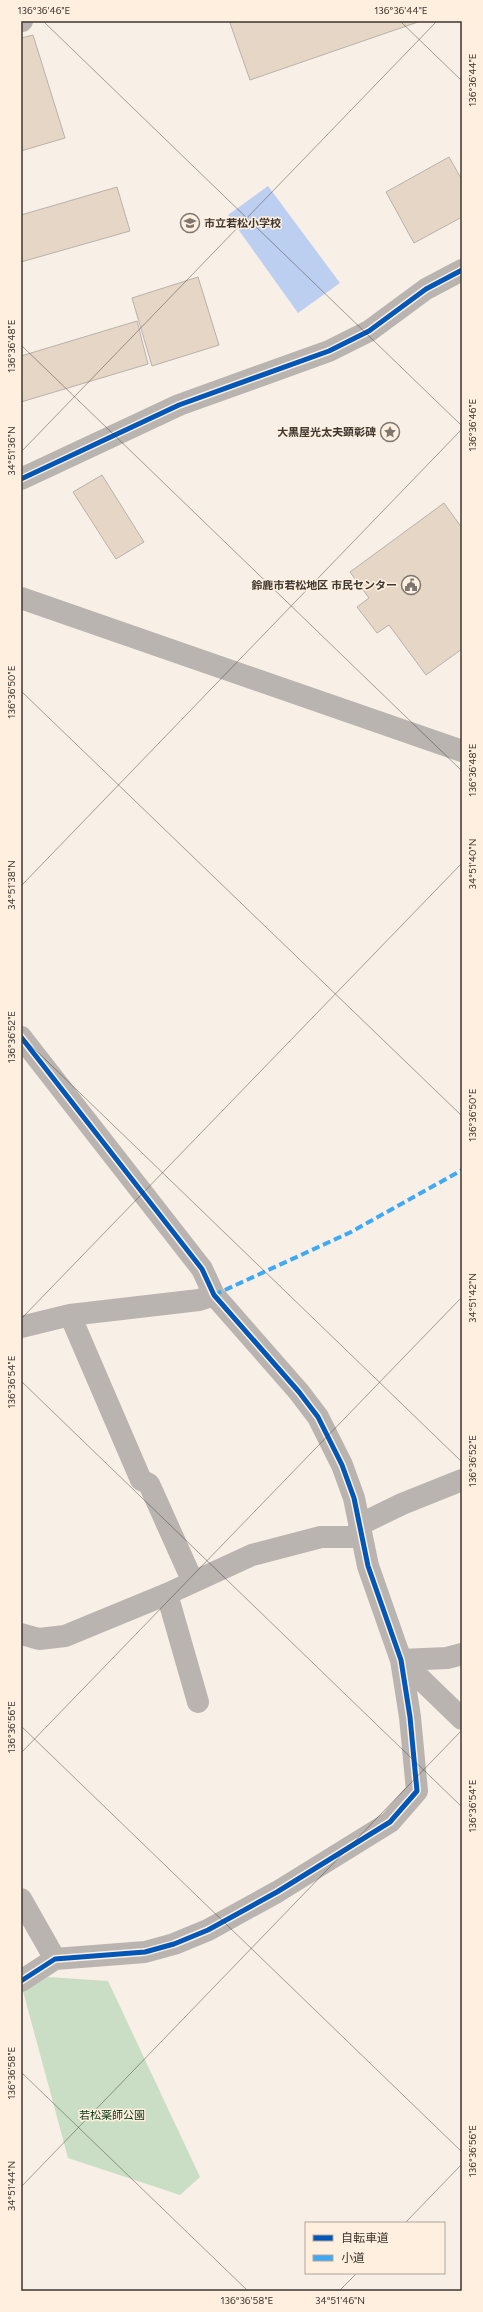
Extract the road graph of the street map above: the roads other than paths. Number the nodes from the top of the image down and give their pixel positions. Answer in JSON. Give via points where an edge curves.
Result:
{"nodes":[{"id":1,"x":462,"y":270,"type":"edge"},
{"id":2,"x":21,"y":479,"type":"edge"},
{"id":3,"x":21,"y":598,"type":"edge"},
{"id":4,"x":462,"y":751,"type":"edge"},
{"id":5,"x":21,"y":1037,"type":"edge"},
{"id":6,"x":214,"y":1295,"type":"junction"},
{"id":7,"x":70,"y":1315,"type":"junction"},
{"id":8,"x":21,"y":1327,"type":"edge"},
{"id":9,"x":462,"y":1480,"type":"edge"},
{"id":10,"x":361,"y":1531,"type":"junction"},
{"id":11,"x":193,"y":1582,"type":"junction"},
{"id":12,"x":167,"y":1594,"type":"junction"},
{"id":13,"x":21,"y":1634,"type":"edge"},
{"id":14,"x":462,"y":1654,"type":"edge"},
{"id":15,"x":401,"y":1660,"type":"junction"},
{"id":16,"x":198,"y":1702,"type":"dead end"},
{"id":17,"x":462,"y":1719,"type":"edge"},
{"id":18,"x":21,"y":1899,"type":"edge"},
{"id":19,"x":55,"y":1959,"type":"junction"},
{"id":20,"x":21,"y":1981,"type":"edge"}],
"edges":[{"from":1,"to":2,"type":"street","via":[[426,289],[369,331],[329,351],[179,405]]},
{"from":3,"to":4,"type":"street"},
{"from":5,"to":6,"type":"street","via":[[202,1269]]},
{"from":6,"to":7,"type":"street","via":[[199,1300]]},
{"from":6,"to":10,"type":"street","via":[[318,1417],[342,1465],[354,1498]]},
{"from":7,"to":8,"type":"street"},
{"from":7,"to":11,"type":"street","via":[[141,1480],[149,1484]]},
{"from":9,"to":10,"type":"street","via":[[402,1504]]},
{"from":10,"to":11,"type":"street","via":[[321,1537],[252,1555]]},
{"from":10,"to":15,"type":"street","via":[[368,1566]]},
{"from":11,"to":12,"type":"street"},
{"from":12,"to":13,"type":"street","via":[[65,1636],[39,1639]]},
{"from":12,"to":16,"type":"street"},
{"from":14,"to":15,"type":"street","via":[[447,1658]]},
{"from":15,"to":17,"type":"street"},
{"from":15,"to":19,"type":"street","via":[[410,1716],[417,1792],[390,1822],[278,1892],[208,1930],[174,1944],[145,1952]]},
{"from":18,"to":19,"type":"street"},
{"from":19,"to":20,"type":"street"}]}
